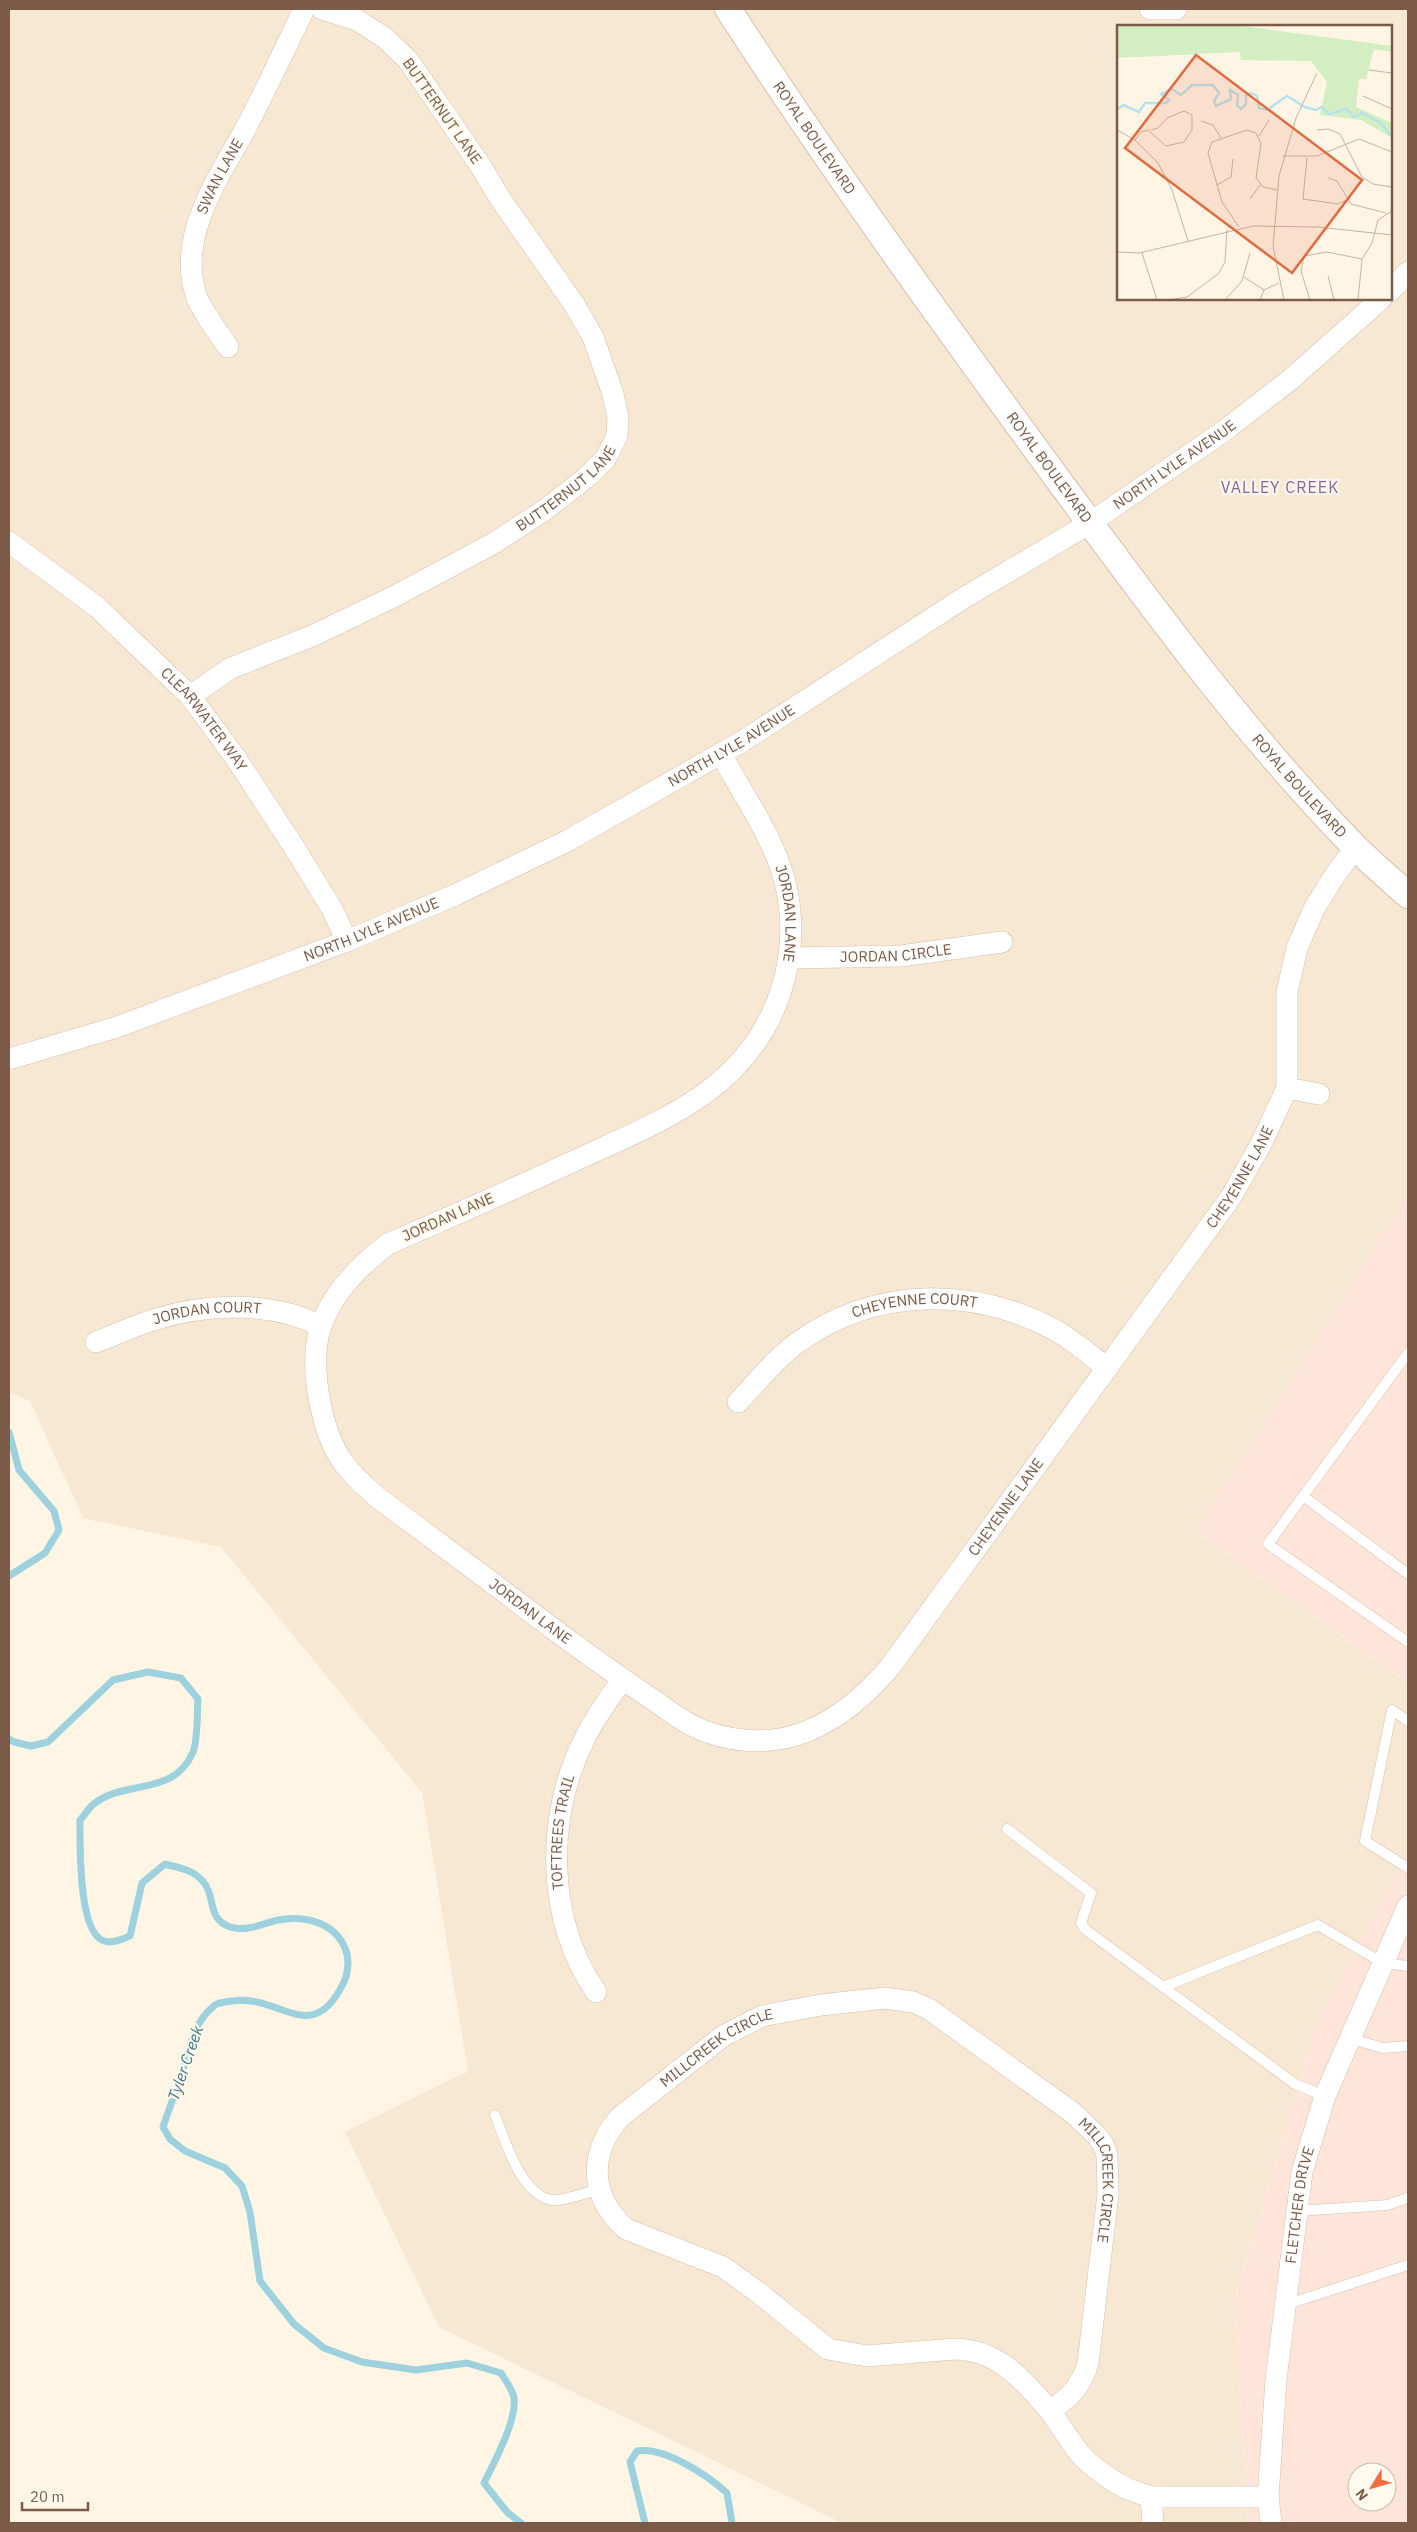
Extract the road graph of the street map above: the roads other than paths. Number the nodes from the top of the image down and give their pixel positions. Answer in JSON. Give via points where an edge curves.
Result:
{"nodes":[{"id":1,"x":304,"y":9,"type":"edge"},
{"id":2,"x":322,"y":9,"type":"edge"},
{"id":3,"x":728,"y":9,"type":"edge"},
{"id":4,"x":1176,"y":9,"type":"edge"},
{"id":5,"x":1152,"y":15,"type":"edge"},
{"id":6,"x":1408,"y":272,"type":"edge"},
{"id":7,"x":1392,"y":289,"type":"edge"},
{"id":8,"x":1380,"y":300,"type":"edge"},
{"id":9,"x":228,"y":348,"type":"dead end"},
{"id":10,"x":1090,"y":523,"type":"junction"},
{"id":11,"x":9,"y":542,"type":"edge"},
{"id":12,"x":190,"y":696,"type":"junction"},
{"id":13,"x":721,"y":754,"type":"junction"},
{"id":14,"x":1355,"y":848,"type":"junction"},
{"id":15,"x":1408,"y":895,"type":"edge"},
{"id":16,"x":346,"y":941,"type":"junction"},
{"id":17,"x":1002,"y":942,"type":"dead end"},
{"id":18,"x":790,"y":958,"type":"junction"},
{"id":19,"x":9,"y":1059,"type":"edge"},
{"id":20,"x":1287,"y":1088,"type":"junction"},
{"id":21,"x":1319,"y":1094,"type":"dead end"},
{"id":22,"x":321,"y":1326,"type":"junction"},
{"id":23,"x":96,"y":1342,"type":"dead end"},
{"id":24,"x":1408,"y":1353,"type":"edge"},
{"id":25,"x":1107,"y":1368,"type":"junction"},
{"id":26,"x":738,"y":1402,"type":"dead end"},
{"id":27,"x":1303,"y":1496,"type":"junction"},
{"id":28,"x":1408,"y":1574,"type":"edge"},
{"id":29,"x":1408,"y":1642,"type":"edge"},
{"id":30,"x":622,"y":1680,"type":"junction"},
{"id":31,"x":1408,"y":1721,"type":"edge"},
{"id":32,"x":1007,"y":1830,"type":"dead end"},
{"id":33,"x":1408,"y":1868,"type":"edge"},
{"id":34,"x":1408,"y":1906,"type":"edge"},
{"id":35,"x":1383,"y":1963,"type":"junction"},
{"id":36,"x":1408,"y":1966,"type":"edge"},
{"id":37,"x":1163,"y":1986,"type":"junction"},
{"id":38,"x":596,"y":1992,"type":"dead end"},
{"id":39,"x":1352,"y":2039,"type":"junction"},
{"id":40,"x":1408,"y":2046,"type":"edge"},
{"id":41,"x":1325,"y":2096,"type":"junction"},
{"id":42,"x":495,"y":2115,"type":"dead end"},
{"id":43,"x":600,"y":2189,"type":"junction"},
{"id":44,"x":1408,"y":2198,"type":"edge"},
{"id":45,"x":1298,"y":2212,"type":"junction"},
{"id":46,"x":1408,"y":2265,"type":"edge"},
{"id":47,"x":1285,"y":2305,"type":"junction"},
{"id":48,"x":1050,"y":2412,"type":"junction"},
{"id":49,"x":1151,"y":2497,"type":"junction"},
{"id":50,"x":1268,"y":2497,"type":"junction"},
{"id":51,"x":1153,"y":2523,"type":"edge"},
{"id":52,"x":1271,"y":2523,"type":"edge"}],
"edges":[{"from":1,"to":9,"type":"street","name":"SWAN LANE","via":[[248,124],[220,171],[193,237],[191,267],[196,296]]},
{"from":2,"to":12,"type":"street","name":"BUTTERNUT LANE","via":[[357,20],[385,38],[408,60],[574,304],[593,337],[618,418],[617,436],[606,458],[587,477],[494,543],[312,636],[231,668]]},
{"from":3,"to":10,"type":"street","name":"ROYAL BOULEVARD","via":[[922,293]]},
{"from":4,"to":5,"type":"street"},
{"from":6,"to":7,"type":"street"},
{"from":8,"to":10,"type":"street","name":"NORTH LYLE AVENUE","via":[[1291,379],[1232,425]]},
{"from":10,"to":13,"type":"street","name":"NORTH LYLE AVENUE","via":[[962,599]]},
{"from":10,"to":14,"type":"street","name":"ROYAL BOULEVARD","via":[[1247,726]]},
{"from":11,"to":12,"type":"street","name":"CLEARWATER WAY","via":[[97,607]]},
{"from":12,"to":16,"type":"street","name":"CLEARWATER WAY","via":[[294,846],[332,909]]},
{"from":13,"to":16,"type":"street","name":"NORTH LYLE AVENUE","via":[[567,841],[457,894]]},
{"from":13,"to":18,"type":"street","name":"JORDAN LANE","via":[[763,829],[785,882],[790,917]]},
{"from":14,"to":15,"type":"street","name":"ROYAL BOULEVARD"},
{"from":14,"to":20,"type":"street","name":"CHEYENNE LANE","via":[[1314,909],[1297,948],[1288,992]]},
{"from":16,"to":19,"type":"street","name":"NORTH LYLE AVENUE","via":[[118,1027]]},
{"from":17,"to":18,"type":"street","name":"JORDAN CIRCLE","via":[[901,956]]},
{"from":18,"to":22,"type":"street","name":"JORDAN LANE","via":[[774,1009],[758,1042],[740,1065],[716,1086],[663,1120],[388,1244],[342,1287]]},
{"from":20,"to":21,"type":"street"},
{"from":20,"to":25,"type":"street","name":"CHEYENNE LANE","via":[[1231,1197]]},
{"from":22,"to":23,"type":"street","name":"JORDAN COURT","via":[[285,1313],[217,1307],[153,1320]]},
{"from":22,"to":30,"type":"street","name":"JORDAN LANE","via":[[318,1372],[325,1423],[352,1474],[377,1497]]},
{"from":24,"to":27,"type":"lane"},
{"from":25,"to":26,"type":"street","name":"CHEYENNE COURT","via":[[1056,1331],[1019,1313],[981,1302],[930,1298],[873,1306],[813,1332],[779,1358]]},
{"from":25,"to":30,"type":"street","name":"CHEYENNE LANE","via":[[890,1667],[848,1710],[802,1734],[761,1740],[743,1739],[706,1732]]},
{"from":27,"to":28,"type":"lane"},
{"from":27,"to":29,"type":"lane","via":[[1268,1544]]},
{"from":30,"to":38,"type":"street","name":"TOFTREES TRAIL","via":[[594,1719],[584,1740],[563,1799],[556,1844],[558,1886],[572,1951]]},
{"from":31,"to":33,"type":"lane","via":[[1392,1710],[1365,1841]]},
{"from":32,"to":37,"type":"lane","via":[[1091,1894],[1081,1923],[1086,1930]]},
{"from":34,"to":35,"type":"street","name":"FLETCHER DRIVE"},
{"from":35,"to":36,"type":"lane"},
{"from":35,"to":37,"type":"lane","via":[[1318,1925]]},
{"from":35,"to":39,"type":"street","name":"FLETCHER DRIVE"},
{"from":37,"to":41,"type":"lane","via":[[1296,2084]]},
{"from":39,"to":40,"type":"lane","via":[[1383,2048]]},
{"from":39,"to":41,"type":"street","name":"FLETCHER DRIVE"},
{"from":41,"to":45,"type":"street","name":"FLETCHER DRIVE","via":[[1302,2172]]},
{"from":42,"to":43,"type":"lane","via":[[515,2165],[534,2192],[556,2200]]},
{"from":43,"to":48,"type":"street","name":"MILLCREEK CIRCLE","via":[[611,2213],[626,2229],[723,2267],[828,2349],[866,2356],[955,2349],[984,2353],[1019,2375]]},
{"from":43,"to":48,"type":"street","name":"MILLCREEK CIRCLE","via":[[598,2157],[606,2136],[619,2118],[740,2026],[762,2016],[790,2010],[885,1998],[907,2000],[928,2009],[1073,2114],[1103,2144],[1108,2194],[1088,2363],[1078,2389]]},
{"from":44,"to":45,"type":"lane","via":[[1387,2205]]},
{"from":45,"to":47,"type":"street","name":"FLETCHER DRIVE"},
{"from":46,"to":47,"type":"lane"},
{"from":47,"to":50,"type":"street","name":"FLETCHER DRIVE"},
{"from":48,"to":49,"type":"street","name":"MILLCREEK CIRCLE","via":[[1090,2464],[1110,2479]]},
{"from":49,"to":50,"type":"street","name":"MILLCREEK CIRCLE"},
{"from":49,"to":51,"type":"street"},
{"from":50,"to":52,"type":"street","name":"FLETCHER DRIVE"}]}
